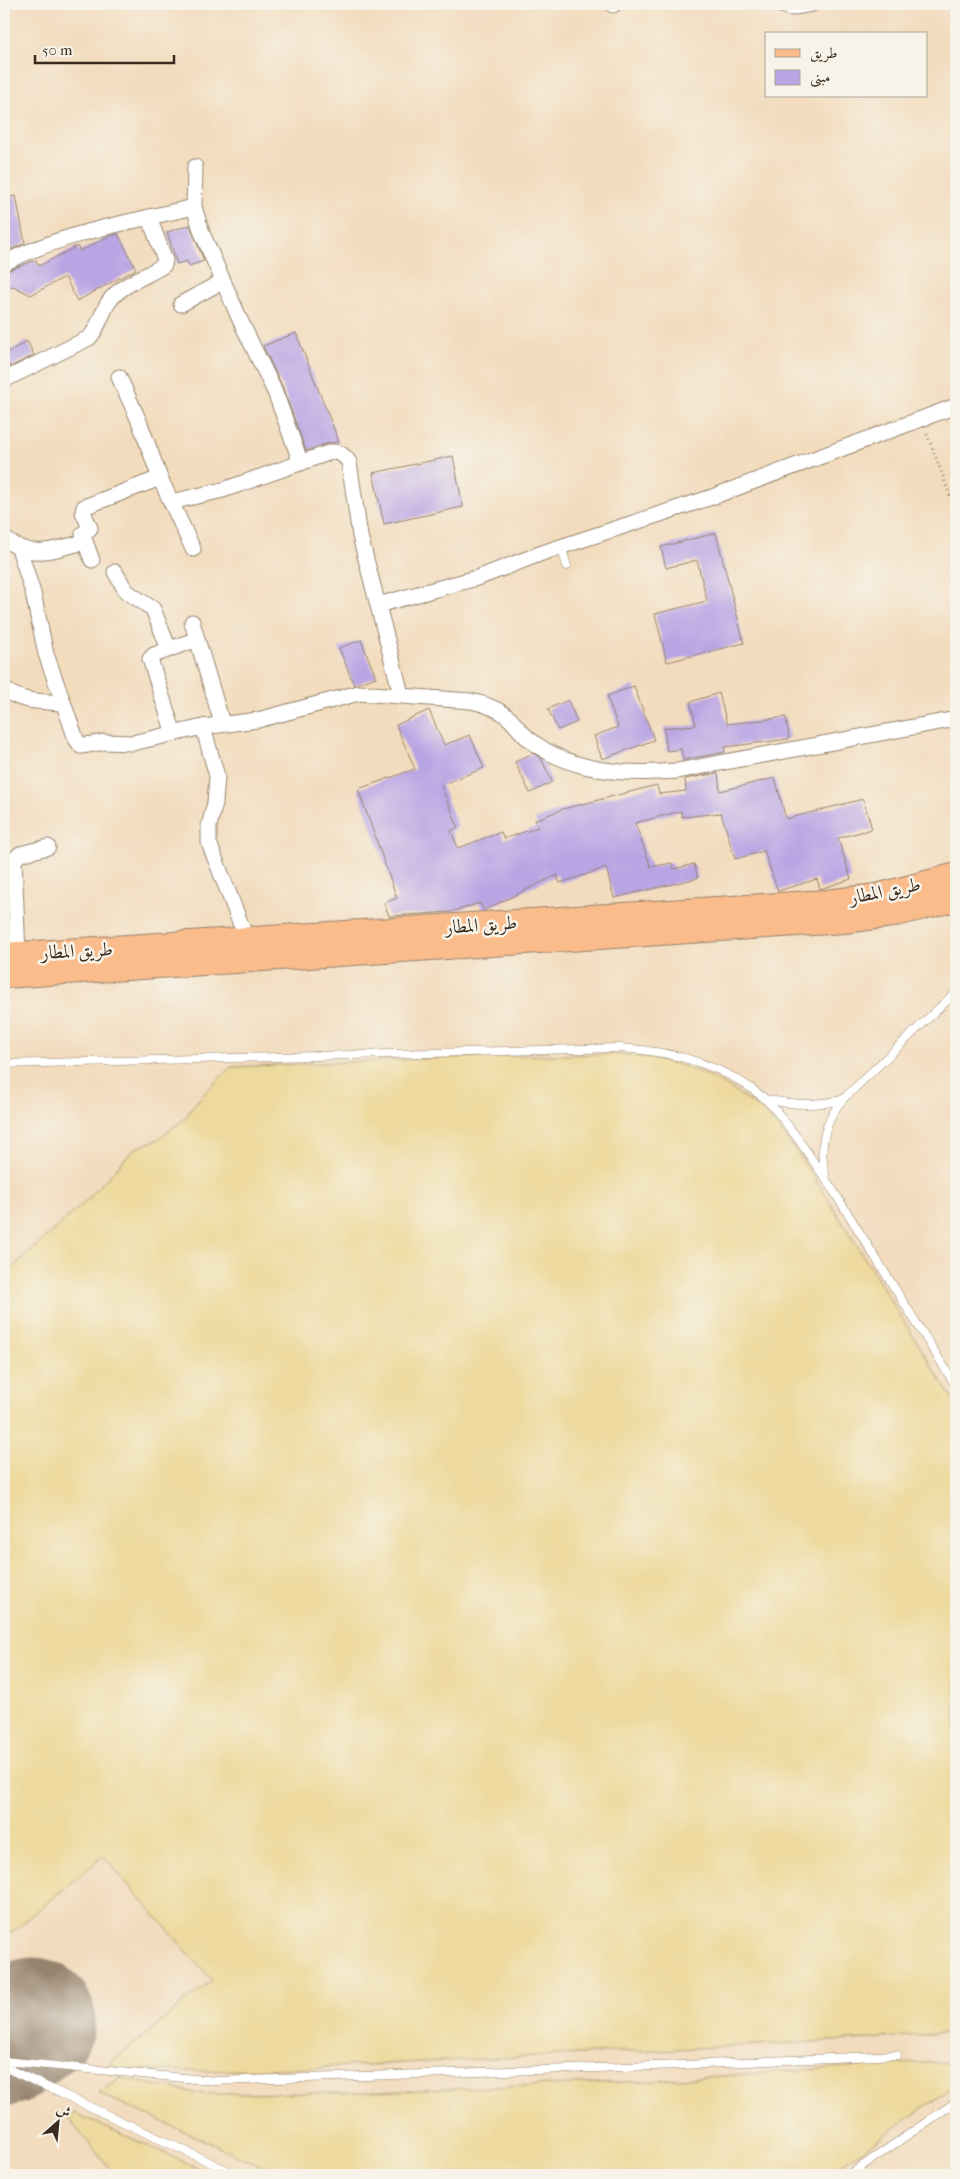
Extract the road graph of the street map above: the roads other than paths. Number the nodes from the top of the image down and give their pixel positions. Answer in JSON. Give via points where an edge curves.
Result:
{"nodes":[{"id":1,"x":778,"y":4,"type":"edge"},
{"id":2,"x":812,"y":4,"type":"edge"},
{"id":3,"x":195,"y":167,"type":"dead end"},
{"id":4,"x":194,"y":207,"type":"junction"},
{"id":5,"x":149,"y":217,"type":"junction"},
{"id":6,"x":4,"y":263,"type":"edge"},
{"id":7,"x":223,"y":281,"type":"junction"},
{"id":8,"x":181,"y":304,"type":"dead end"},
{"id":9,"x":119,"y":377,"type":"dead end"},
{"id":10,"x":4,"y":380,"type":"edge"},
{"id":11,"x":956,"y":406,"type":"edge"},
{"id":12,"x":302,"y":463,"type":"junction"},
{"id":13,"x":160,"y":478,"type":"junction"},
{"id":14,"x":171,"y":502,"type":"junction"},
{"id":15,"x":4,"y":538,"type":"edge"},
{"id":16,"x":85,"y":541,"type":"junction"},
{"id":17,"x":561,"y":546,"type":"junction"},
{"id":18,"x":19,"y":548,"type":"junction"},
{"id":19,"x":193,"y":550,"type":"dead end"},
{"id":20,"x":92,"y":560,"type":"dead end"},
{"id":21,"x":567,"y":566,"type":"dead end"},
{"id":22,"x":115,"y":572,"type":"dead end"},
{"id":23,"x":378,"y":605,"type":"junction"},
{"id":24,"x":192,"y":622,"type":"dead end"},
{"id":25,"x":196,"y":639,"type":"junction"},
{"id":26,"x":169,"y":649,"type":"junction"},
{"id":27,"x":4,"y":689,"type":"edge"},
{"id":28,"x":401,"y":694,"type":"junction"},
{"id":29,"x":63,"y":703,"type":"junction"},
{"id":30,"x":956,"y":719,"type":"edge"},
{"id":31,"x":222,"y":723,"type":"junction"},
{"id":32,"x":203,"y":727,"type":"junction"},
{"id":33,"x":174,"y":734,"type":"junction"},
{"id":34,"x":48,"y":847,"type":"dead end"},
{"id":35,"x":956,"y":874,"type":"edge"},
{"id":36,"x":956,"y":899,"type":"edge"},
{"id":37,"x":247,"y":940,"type":"junction"},
{"id":38,"x":11,"y":955,"type":"edge"},
{"id":39,"x":4,"y":976,"type":"edge"},
{"id":40,"x":956,"y":992,"type":"edge"},
{"id":41,"x":4,"y":1064,"type":"edge"},
{"id":42,"x":765,"y":1099,"type":"junction"},
{"id":43,"x":842,"y":1100,"type":"junction"},
{"id":44,"x":826,"y":1178,"type":"junction"},
{"id":45,"x":956,"y":1386,"type":"edge"},
{"id":46,"x":897,"y":2055,"type":"dead end"},
{"id":47,"x":4,"y":2061,"type":"edge"},
{"id":48,"x":4,"y":2067,"type":"edge"},
{"id":49,"x":956,"y":2102,"type":"edge"},
{"id":50,"x":237,"y":2175,"type":"edge"},
{"id":51,"x":849,"y":2175,"type":"edge"}],
"edges":[{"from":1,"to":2,"type":"street","via":[[791,8]]},
{"from":3,"to":4,"type":"street"},
{"from":4,"to":5,"type":"street"},
{"from":4,"to":7,"type":"street"},
{"from":5,"to":6,"type":"street","via":[[32,248]]},
{"from":5,"to":10,"type":"street","via":[[165,260],[164,266],[116,294],[108,302],[89,338]]},
{"from":7,"to":8,"type":"street"},
{"from":7,"to":12,"type":"street","via":[[275,392]]},
{"from":9,"to":13,"type":"street","via":[[143,429]]},
{"from":11,"to":17,"type":"street","via":[[712,497]]},
{"from":12,"to":14,"type":"street","via":[[223,490]]},
{"from":12,"to":23,"type":"street","via":[[331,452],[338,452],[349,462],[360,536]]},
{"from":13,"to":14,"type":"street"},
{"from":13,"to":16,"type":"street","via":[[84,507],[90,528],[83,534]]},
{"from":14,"to":19,"type":"street"},
{"from":15,"to":18,"type":"street"},
{"from":16,"to":18,"type":"street","via":[[36,552]]},
{"from":16,"to":20,"type":"street"},
{"from":17,"to":21,"type":"lane"},
{"from":17,"to":23,"type":"street","via":[[480,577]]},
{"from":18,"to":29,"type":"street","via":[[33,592],[46,654]]},
{"from":22,"to":26,"type":"street","via":[[126,591],[153,609]]},
{"from":23,"to":28,"type":"street"},
{"from":24,"to":25,"type":"street"},
{"from":25,"to":26,"type":"street"},
{"from":25,"to":31,"type":"street"},
{"from":26,"to":33,"type":"street","via":[[150,659]]},
{"from":27,"to":29,"type":"street","via":[[25,700]]},
{"from":28,"to":30,"type":"street","via":[[484,704],[509,718],[531,741],[560,757],[587,768],[614,772],[676,771]]},
{"from":28,"to":31,"type":"street","via":[[359,693],[258,720]]},
{"from":29,"to":33,"type":"street","via":[[81,746],[105,742],[132,743]]},
{"from":31,"to":32,"type":"street"},
{"from":32,"to":33,"type":"street"},
{"from":32,"to":37,"type":"street","via":[[217,776],[209,843]]},
{"from":34,"to":38,"type":"street","via":[[20,854],[14,860]]},
{"from":35,"to":37,"type":"main road","name":"طريق المطار","via":[[876,896],[826,902]]},
{"from":36,"to":39,"type":"main road","name":"طريق المطار","via":[[892,915],[844,921]]},
{"from":37,"to":38,"type":"main road","name":"طريق المطار"},
{"from":40,"to":43,"type":"lane"},
{"from":41,"to":42,"type":"lane","via":[[620,1048],[684,1057],[715,1068]]},
{"from":42,"to":43,"type":"lane","via":[[796,1105]]},
{"from":42,"to":44,"type":"lane"},
{"from":43,"to":44,"type":"lane","via":[[824,1137],[822,1158]]},
{"from":44,"to":45,"type":"lane"},
{"from":46,"to":47,"type":"lane","via":[[216,2081]]},
{"from":48,"to":50,"type":"lane"},
{"from":49,"to":51,"type":"lane"}]}
